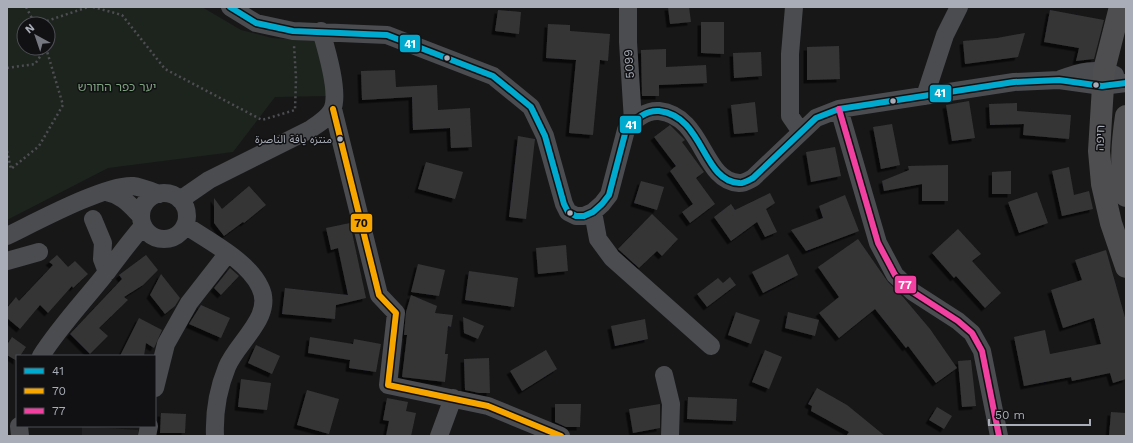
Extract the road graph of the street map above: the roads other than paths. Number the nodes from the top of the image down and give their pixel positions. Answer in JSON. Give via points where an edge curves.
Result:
{"nodes":[{"id":1,"x":230,"y":7,"type":"edge"},
{"id":2,"x":628,"y":7,"type":"edge"},
{"id":3,"x":794,"y":7,"type":"edge"},
{"id":4,"x":959,"y":7,"type":"edge"},
{"id":5,"x":1120,"y":7,"type":"edge"},
{"id":6,"x":322,"y":31,"type":"junction"},
{"id":7,"x":1103,"y":78,"type":"junction"},
{"id":8,"x":1126,"y":81,"type":"edge"},
{"id":9,"x":925,"y":96,"type":"junction"},
{"id":10,"x":333,"y":108,"type":"junction"},
{"id":11,"x":839,"y":109,"type":"junction"},
{"id":12,"x":1126,"y":116,"type":"edge"},
{"id":13,"x":633,"y":121,"type":"junction"},
{"id":14,"x":801,"y":132,"type":"junction"},
{"id":15,"x":106,"y":192,"type":"junction"},
{"id":16,"x":159,"y":194,"type":"junction"},
{"id":17,"x":1126,"y":196,"type":"edge"},
{"id":18,"x":180,"y":200,"type":"junction"},
{"id":19,"x":593,"y":212,"type":"junction"},
{"id":20,"x":93,"y":219,"type":"dead end"},
{"id":21,"x":142,"y":221,"type":"junction"},
{"id":22,"x":185,"y":225,"type":"junction"},
{"id":23,"x":7,"y":236,"type":"edge"},
{"id":24,"x":39,"y":252,"type":"dead end"},
{"id":25,"x":228,"y":253,"type":"junction"},
{"id":26,"x":7,"y":261,"type":"edge"},
{"id":27,"x":1126,"y":267,"type":"edge"},
{"id":28,"x":107,"y":272,"type":"junction"},
{"id":29,"x":711,"y":346,"type":"dead end"},
{"id":30,"x":42,"y":355,"type":"edge"},
{"id":31,"x":664,"y":375,"type":"dead end"},
{"id":32,"x":156,"y":384,"type":"edge"},
{"id":33,"x":453,"y":398,"type":"junction"},
{"id":34,"x":215,"y":436,"type":"edge"},
{"id":35,"x":439,"y":436,"type":"edge"},
{"id":36,"x":560,"y":436,"type":"edge"},
{"id":37,"x":670,"y":436,"type":"edge"},
{"id":38,"x":999,"y":436,"type":"edge"}],
"edges":[{"from":1,"to":6,"type":"street","via":[[256,23],[293,31]]},
{"from":2,"to":13,"type":"street","name":"5099"},
{"from":3,"to":14,"type":"street","via":[[790,54],[790,116]]},
{"from":4,"to":9,"type":"street","via":[[945,34]]},
{"from":5,"to":7,"type":"highway","name":"חיפה"},
{"from":6,"to":10,"type":"street","via":[[334,83]]},
{"from":6,"to":19,"type":"street","via":[[387,35],[493,76],[531,107],[545,136],[568,212],[576,216]]},
{"from":7,"to":8,"type":"street"},
{"from":7,"to":9,"type":"street","via":[[1014,82]]},
{"from":7,"to":27,"type":"highway","name":"חיפה","via":[[1099,151],[1102,184],[1111,223]]},
{"from":9,"to":11,"type":"street"},
{"from":10,"to":18,"type":"street","via":[[324,121],[209,180]]},
{"from":10,"to":33,"type":"street","via":[[379,295],[396,312],[388,385]]},
{"from":11,"to":14,"type":"street","via":[[816,118]]},
{"from":11,"to":38,"type":"street","via":[[878,243],[895,275],[913,292],[958,320],[972,333],[982,351]]},
{"from":12,"to":17,"type":"highway","name":"חיפה","via":[[1122,148]]},
{"from":13,"to":14,"type":"street","via":[[643,114],[655,111],[678,117],[688,126],[714,168],[728,181],[740,184],[753,178]]},
{"from":13,"to":19,"type":"street","via":[[626,130],[609,195]]},
{"from":15,"to":16,"type":"street","via":[[132,186]]},
{"from":15,"to":21,"type":"street","via":[[114,193],[126,201]]},
{"from":15,"to":23,"type":"street","via":[[89,197]]},
{"from":16,"to":18,"type":"street","via":[[171,194]]},
{"from":16,"to":21,"type":"street","via":[[144,204]]},
{"from":18,"to":22,"type":"street","via":[[187,212]]},
{"from":19,"to":29,"type":"street","via":[[598,239],[612,258]]},
{"from":20,"to":28,"type":"street","via":[[103,243],[102,260]]},
{"from":21,"to":22,"type":"street","via":[[151,236],[164,240],[177,236]]},
{"from":21,"to":28,"type":"street"},
{"from":22,"to":25,"type":"street"},
{"from":24,"to":26,"type":"street"},
{"from":25,"to":32,"type":"street","via":[[189,303],[166,344]]},
{"from":25,"to":34,"type":"street","via":[[250,272],[260,286],[264,298],[263,311],[227,366],[218,392]]},
{"from":28,"to":30,"type":"street","via":[[71,313]]},
{"from":31,"to":37,"type":"street","via":[[671,404]]},
{"from":33,"to":35,"type":"street"},
{"from":33,"to":36,"type":"street","via":[[488,406]]}]}
